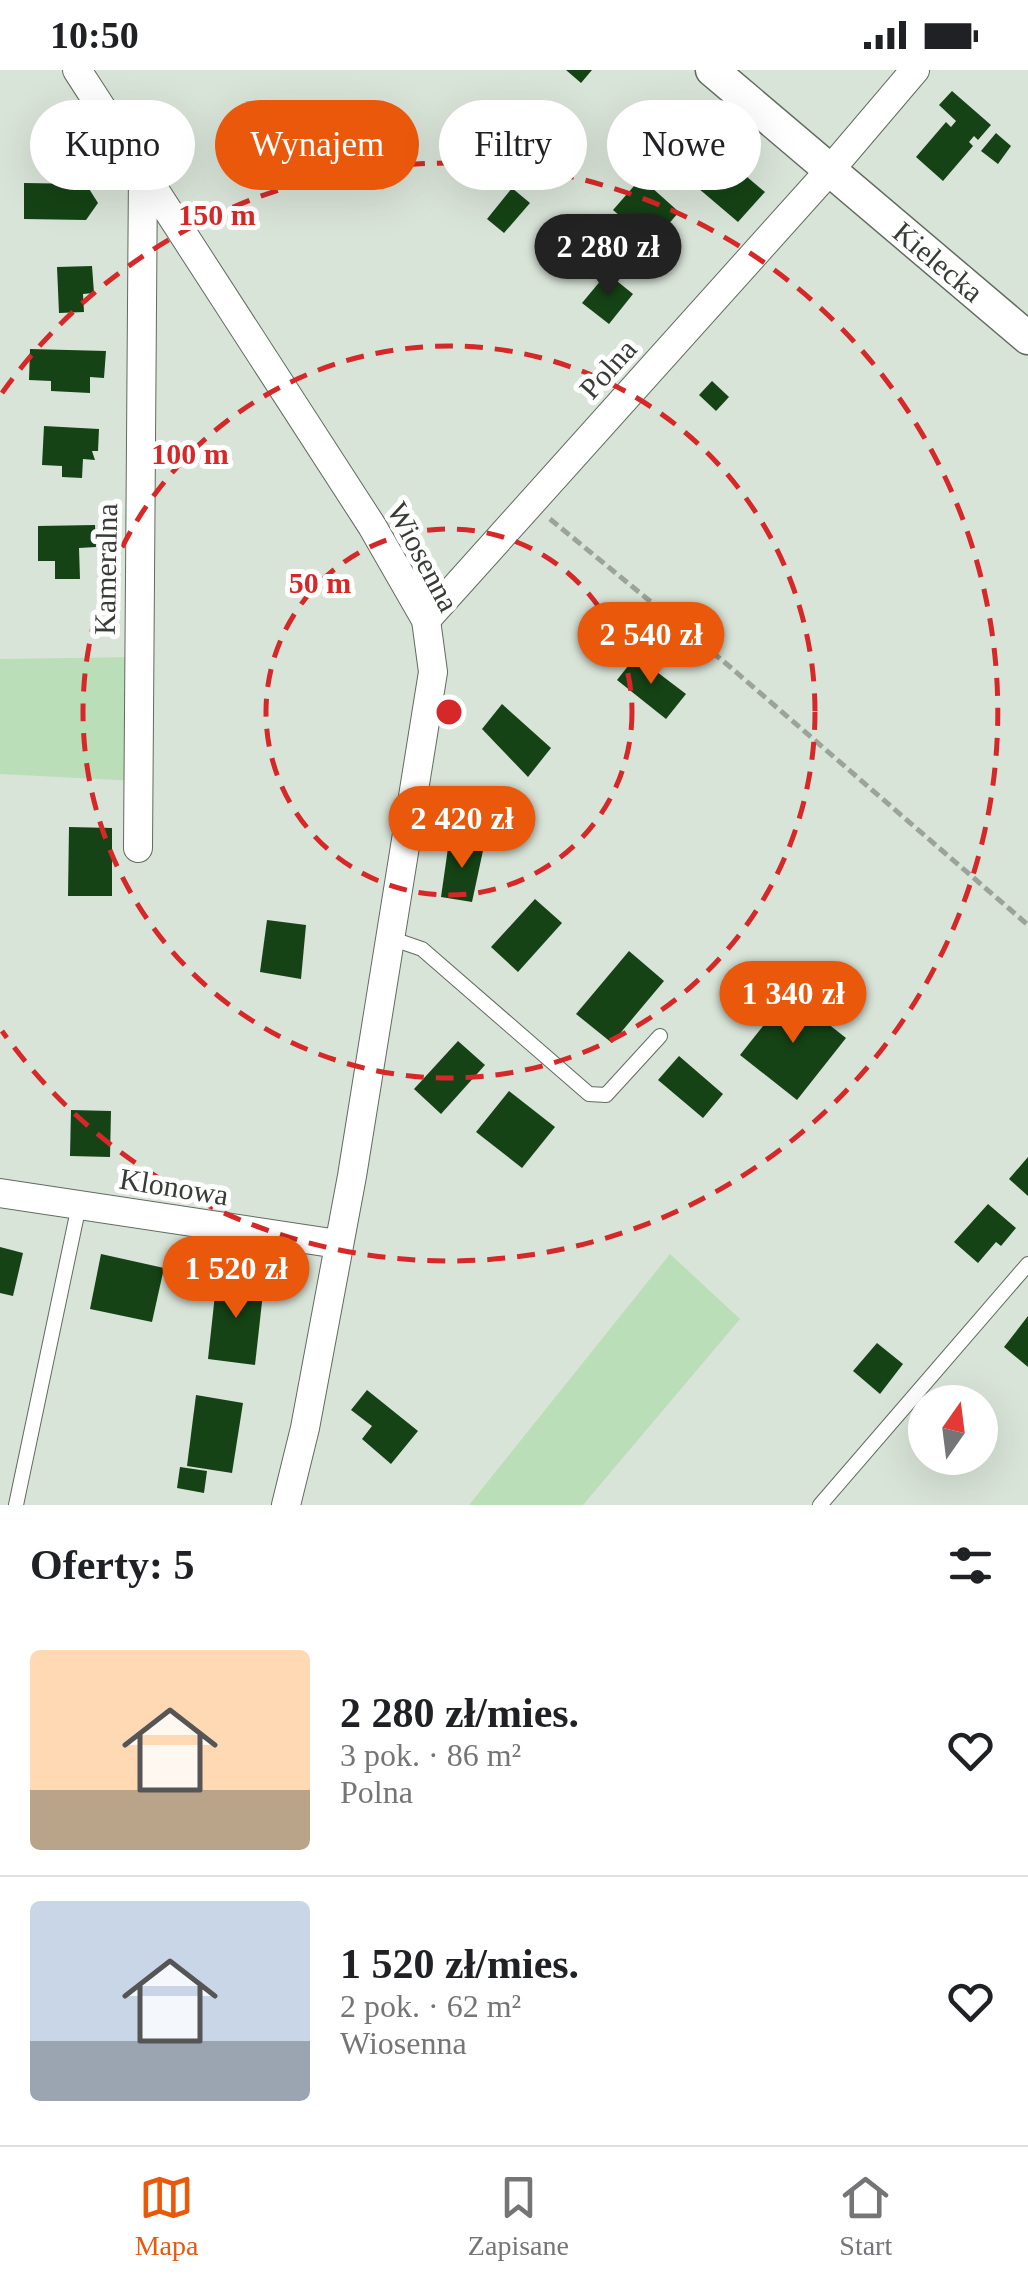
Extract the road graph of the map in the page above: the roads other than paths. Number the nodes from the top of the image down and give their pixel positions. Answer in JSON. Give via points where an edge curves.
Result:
{"nodes":[{"id":1,"x":77,"y":70,"type":"edge"},
{"id":2,"x":712,"y":70,"type":"edge"},
{"id":3,"x":915,"y":70,"type":"edge"},
{"id":4,"x":97,"y":100,"type":"edge"},
{"id":5,"x":830,"y":170,"type":"junction"},
{"id":6,"x":143,"y":190,"type":"edge"},
{"id":7,"x":156,"y":190,"type":"edge"},
{"id":8,"x":1028,"y":338,"type":"edge"},
{"id":9,"x":426,"y":620,"type":"junction"},
{"id":10,"x":138,"y":848,"type":"dead end"},
{"id":11,"x":390,"y":938,"type":"junction"},
{"id":12,"x":660,"y":1036,"type":"dead end"},
{"id":13,"x":0,"y":1193,"type":"edge"},
{"id":14,"x":79,"y":1205,"type":"junction"},
{"id":15,"x":338,"y":1244,"type":"junction"},
{"id":16,"x":1028,"y":1264,"type":"edge"},
{"id":17,"x":16,"y":1505,"type":"edge"},
{"id":18,"x":286,"y":1505,"type":"edge"},
{"id":19,"x":820,"y":1505,"type":"edge"}],
"edges":[{"from":1,"to":4,"type":"street","name":"Wiosenna"},
{"from":2,"to":5,"type":"street","name":"Kielecka"},
{"from":3,"to":5,"type":"street","name":"Polna"},
{"from":5,"to":8,"type":"street","name":"Kielecka"},
{"from":5,"to":9,"type":"street","name":"Polna"},
{"from":6,"to":10,"type":"street","name":"Kameralna"},
{"from":7,"to":9,"type":"street","name":"Wiosenna"},
{"from":9,"to":11,"type":"street","name":"Wiosenna","via":[[432,672]]},
{"from":11,"to":12,"type":"lane","via":[[422,948],[589,1094],[606,1095]]},
{"from":11,"to":15,"type":"street","name":"Wiosenna"},
{"from":13,"to":14,"type":"street","name":"Klonowa"},
{"from":14,"to":15,"type":"street","name":"Klonowa"},
{"from":14,"to":17,"type":"lane"},
{"from":15,"to":18,"type":"street","name":"Wiosenna"},
{"from":16,"to":19,"type":"lane"}]}
